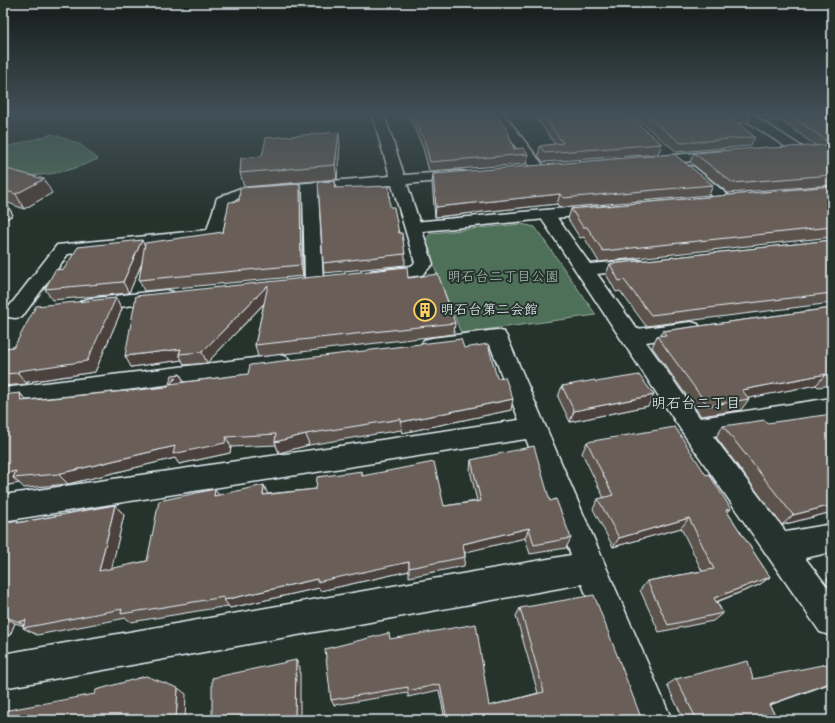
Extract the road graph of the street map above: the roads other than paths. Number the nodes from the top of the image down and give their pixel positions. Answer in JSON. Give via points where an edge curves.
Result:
{"nodes":[{"id":1,"x":388,"y":148,"type":"edge"},
{"id":2,"x":523,"y":148,"type":"edge"},
{"id":3,"x":797,"y":148,"type":"edge"},
{"id":4,"x":663,"y":149,"type":"edge"},
{"id":5,"x":774,"y":150,"type":"edge"},
{"id":6,"x":736,"y":153,"type":"edge"},
{"id":7,"x":675,"y":159,"type":"junction"},
{"id":8,"x":637,"y":161,"type":"edge"},
{"id":9,"x":554,"y":168,"type":"edge"},
{"id":10,"x":539,"y":169,"type":"junction"},
{"id":11,"x":523,"y":170,"type":"edge"},
{"id":12,"x":476,"y":174,"type":"edge"},
{"id":13,"x":398,"y":180,"type":"junction"},
{"id":14,"x":310,"y":187,"type":"junction"},
{"id":15,"x":739,"y":197,"type":"edge"},
{"id":16,"x":723,"y":198,"type":"junction"},
{"id":17,"x":700,"y":200,"type":"edge"},
{"id":18,"x":616,"y":208,"type":"edge"},
{"id":19,"x":547,"y":215,"type":"junction"},
{"id":20,"x":413,"y":227,"type":"junction"},
{"id":21,"x":654,"y":263,"type":"edge"},
{"id":22,"x":585,"y":270,"type":"junction"},
{"id":23,"x":361,"y":276,"type":"edge"},
{"id":24,"x":314,"y":281,"type":"edge"},
{"id":25,"x":180,"y":295,"type":"edge"},
{"id":26,"x":70,"y":306,"type":"edge"},
{"id":27,"x":39,"y":310,"type":"edge"},
{"id":28,"x":9,"y":319,"type":"edge"},
{"id":29,"x":708,"y":327,"type":"edge"},
{"id":30,"x":631,"y":337,"type":"junction"},
{"id":31,"x":411,"y":348,"type":"edge"},
{"id":32,"x":301,"y":361,"type":"edge"},
{"id":33,"x":3,"y":397,"type":"edge"},
{"id":34,"x":832,"y":407,"type":"edge"},
{"id":35,"x":535,"y":428,"type":"junction"},
{"id":36,"x":694,"y":429,"type":"junction"},
{"id":37,"x":3,"y":508,"type":"edge"},
{"id":38,"x":832,"y":538,"type":"edge"},
{"id":39,"x":781,"y":548,"type":"junction"},
{"id":40,"x":591,"y":567,"type":"junction"},
{"id":41,"x":832,"y":620,"type":"edge"},
{"id":42,"x":3,"y":671,"type":"edge"},
{"id":43,"x":653,"y":720,"type":"edge"}],
"edges":[{"from":1,"to":13,"type":"street"},
{"from":2,"to":10,"type":"street"},
{"from":3,"to":5,"type":"street"},
{"from":4,"to":7,"type":"street"},
{"from":6,"to":7,"type":"street"},
{"from":7,"to":8,"type":"street"},
{"from":7,"to":16,"type":"street"},
{"from":9,"to":10,"type":"street"},
{"from":10,"to":11,"type":"street"},
{"from":12,"to":13,"type":"street"},
{"from":13,"to":14,"type":"street"},
{"from":13,"to":20,"type":"street"},
{"from":14,"to":24,"type":"street"},
{"from":14,"to":28,"type":"street","via":[[238,193],[222,201],[214,234],[63,249]]},
{"from":15,"to":16,"type":"street"},
{"from":16,"to":17,"type":"street"},
{"from":18,"to":19,"type":"street"},
{"from":19,"to":20,"type":"street"},
{"from":19,"to":22,"type":"street"},
{"from":20,"to":23,"type":"street","via":[[424,264],[416,271]]},
{"from":21,"to":22,"type":"street"},
{"from":22,"to":30,"type":"street"},
{"from":25,"to":26,"type":"street"},
{"from":27,"to":28,"type":"street"},
{"from":29,"to":30,"type":"street"},
{"from":30,"to":36,"type":"street"},
{"from":31,"to":35,"type":"street","via":[[497,337]]},
{"from":32,"to":33,"type":"street"},
{"from":34,"to":36,"type":"street"},
{"from":35,"to":37,"type":"street"},
{"from":35,"to":40,"type":"street"},
{"from":36,"to":39,"type":"street"},
{"from":38,"to":39,"type":"street"},
{"from":39,"to":41,"type":"street"},
{"from":40,"to":42,"type":"street"},
{"from":40,"to":43,"type":"street"}]}
